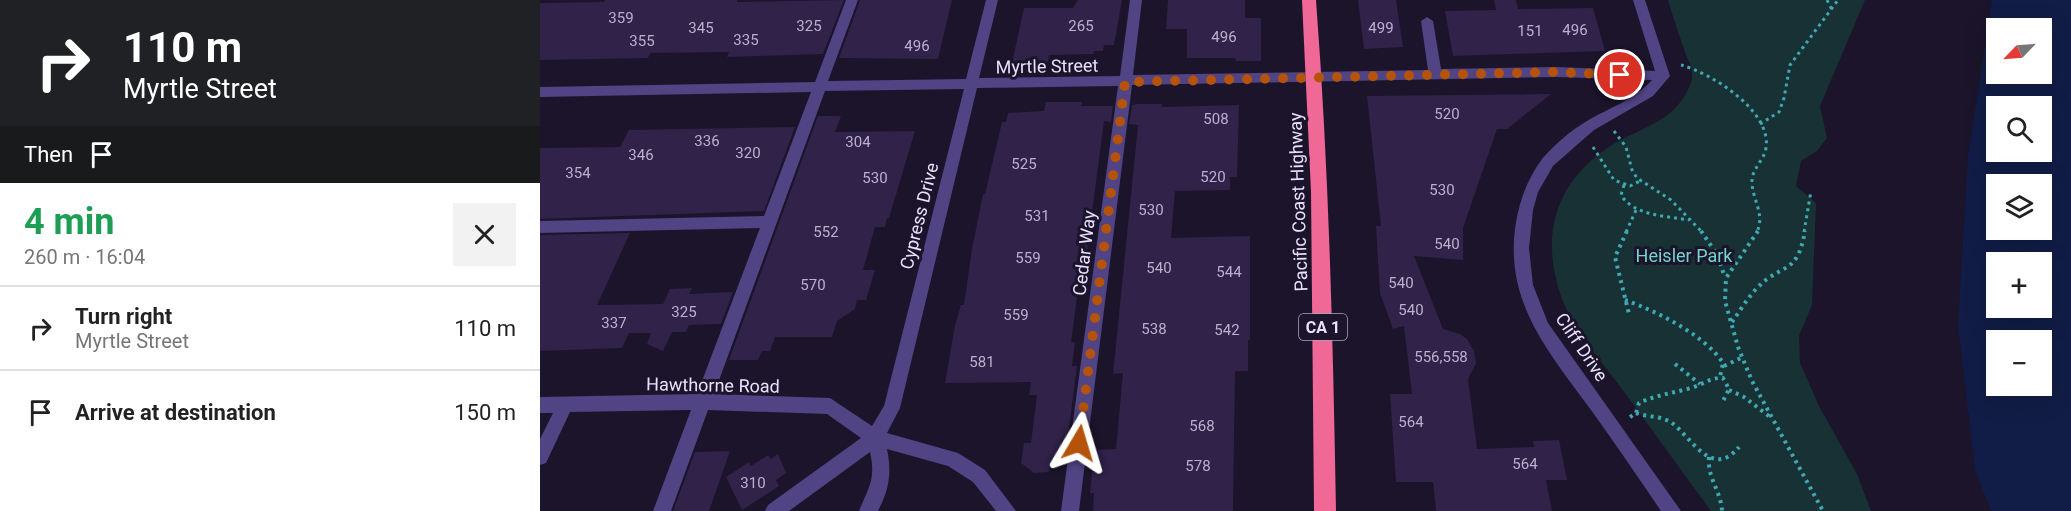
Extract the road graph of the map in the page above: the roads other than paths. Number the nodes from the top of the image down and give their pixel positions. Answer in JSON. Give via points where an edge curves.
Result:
{"nodes":[{"id":1,"x":852,"y":0,"type":"edge"},
{"id":2,"x":992,"y":0,"type":"edge"},
{"id":3,"x":1136,"y":0,"type":"edge"},
{"id":4,"x":1309,"y":0,"type":"edge"},
{"id":5,"x":1639,"y":0,"type":"edge"},
{"id":6,"x":1427,"y":21,"type":"dead end"},
{"id":7,"x":1661,"y":69,"type":"junction"},
{"id":8,"x":1435,"y":75,"type":"junction"},
{"id":9,"x":1315,"y":78,"type":"junction"},
{"id":10,"x":1125,"y":82,"type":"junction"},
{"id":11,"x":972,"y":85,"type":"junction"},
{"id":12,"x":819,"y":88,"type":"junction"},
{"id":13,"x":540,"y":92,"type":"edge"},
{"id":14,"x":770,"y":222,"type":"junction"},
{"id":15,"x":540,"y":228,"type":"edge"},
{"id":16,"x":703,"y":402,"type":"junction"},
{"id":17,"x":540,"y":405,"type":"edge"},
{"id":18,"x":565,"y":405,"type":"junction"},
{"id":19,"x":875,"y":438,"type":"junction"},
{"id":20,"x":540,"y":457,"type":"edge"},
{"id":21,"x":662,"y":511,"type":"edge"},
{"id":22,"x":774,"y":511,"type":"edge"},
{"id":23,"x":868,"y":511,"type":"edge"},
{"id":24,"x":1007,"y":511,"type":"edge"},
{"id":25,"x":1070,"y":511,"type":"edge"},
{"id":26,"x":1325,"y":511,"type":"edge"},
{"id":27,"x":1672,"y":511,"type":"edge"}],
"edges":[{"from":1,"to":12,"type":"street"},
{"from":2,"to":11,"type":"street","name":"Cypress Drive"},
{"from":3,"to":10,"type":"street","name":"Cedar Way"},
{"from":4,"to":9,"type":"highway","name":"Pacific Coast Highway","number":"CA 1"},
{"from":5,"to":7,"type":"street"},
{"from":6,"to":8,"type":"street"},
{"from":7,"to":8,"type":"street","name":"Myrtle Street"},
{"from":7,"to":27,"type":"street","name":"Cliff Drive","via":[[1656,88],[1589,126],[1546,164],[1525,211],[1521,239],[1522,268],[1530,301],[1550,340]]},
{"from":8,"to":9,"type":"street","name":"Myrtle Street"},
{"from":9,"to":10,"type":"street","name":"Myrtle Street"},
{"from":9,"to":26,"type":"highway","name":"Pacific Coast Highway","number":"CA 1"},
{"from":10,"to":11,"type":"street","name":"Myrtle Street"},
{"from":10,"to":25,"type":"street","name":"Cedar Way"},
{"from":11,"to":12,"type":"street","name":"Myrtle Street"},
{"from":11,"to":19,"type":"street","name":"Cypress Drive","via":[[891,408]]},
{"from":12,"to":13,"type":"street","name":"Myrtle Street"},
{"from":12,"to":14,"type":"street"},
{"from":14,"to":15,"type":"street"},
{"from":14,"to":16,"type":"street"},
{"from":16,"to":18,"type":"street","name":"Hawthorne Road"},
{"from":16,"to":19,"type":"street","name":"Hawthorne Road","via":[[830,406]]},
{"from":16,"to":21,"type":"street"},
{"from":17,"to":18,"type":"street","name":"Hawthorne Road"},
{"from":18,"to":20,"type":"street"},
{"from":19,"to":22,"type":"street"},
{"from":19,"to":23,"type":"street","via":[[883,471]]},
{"from":19,"to":24,"type":"street","via":[[952,459],[979,476]]}]}
